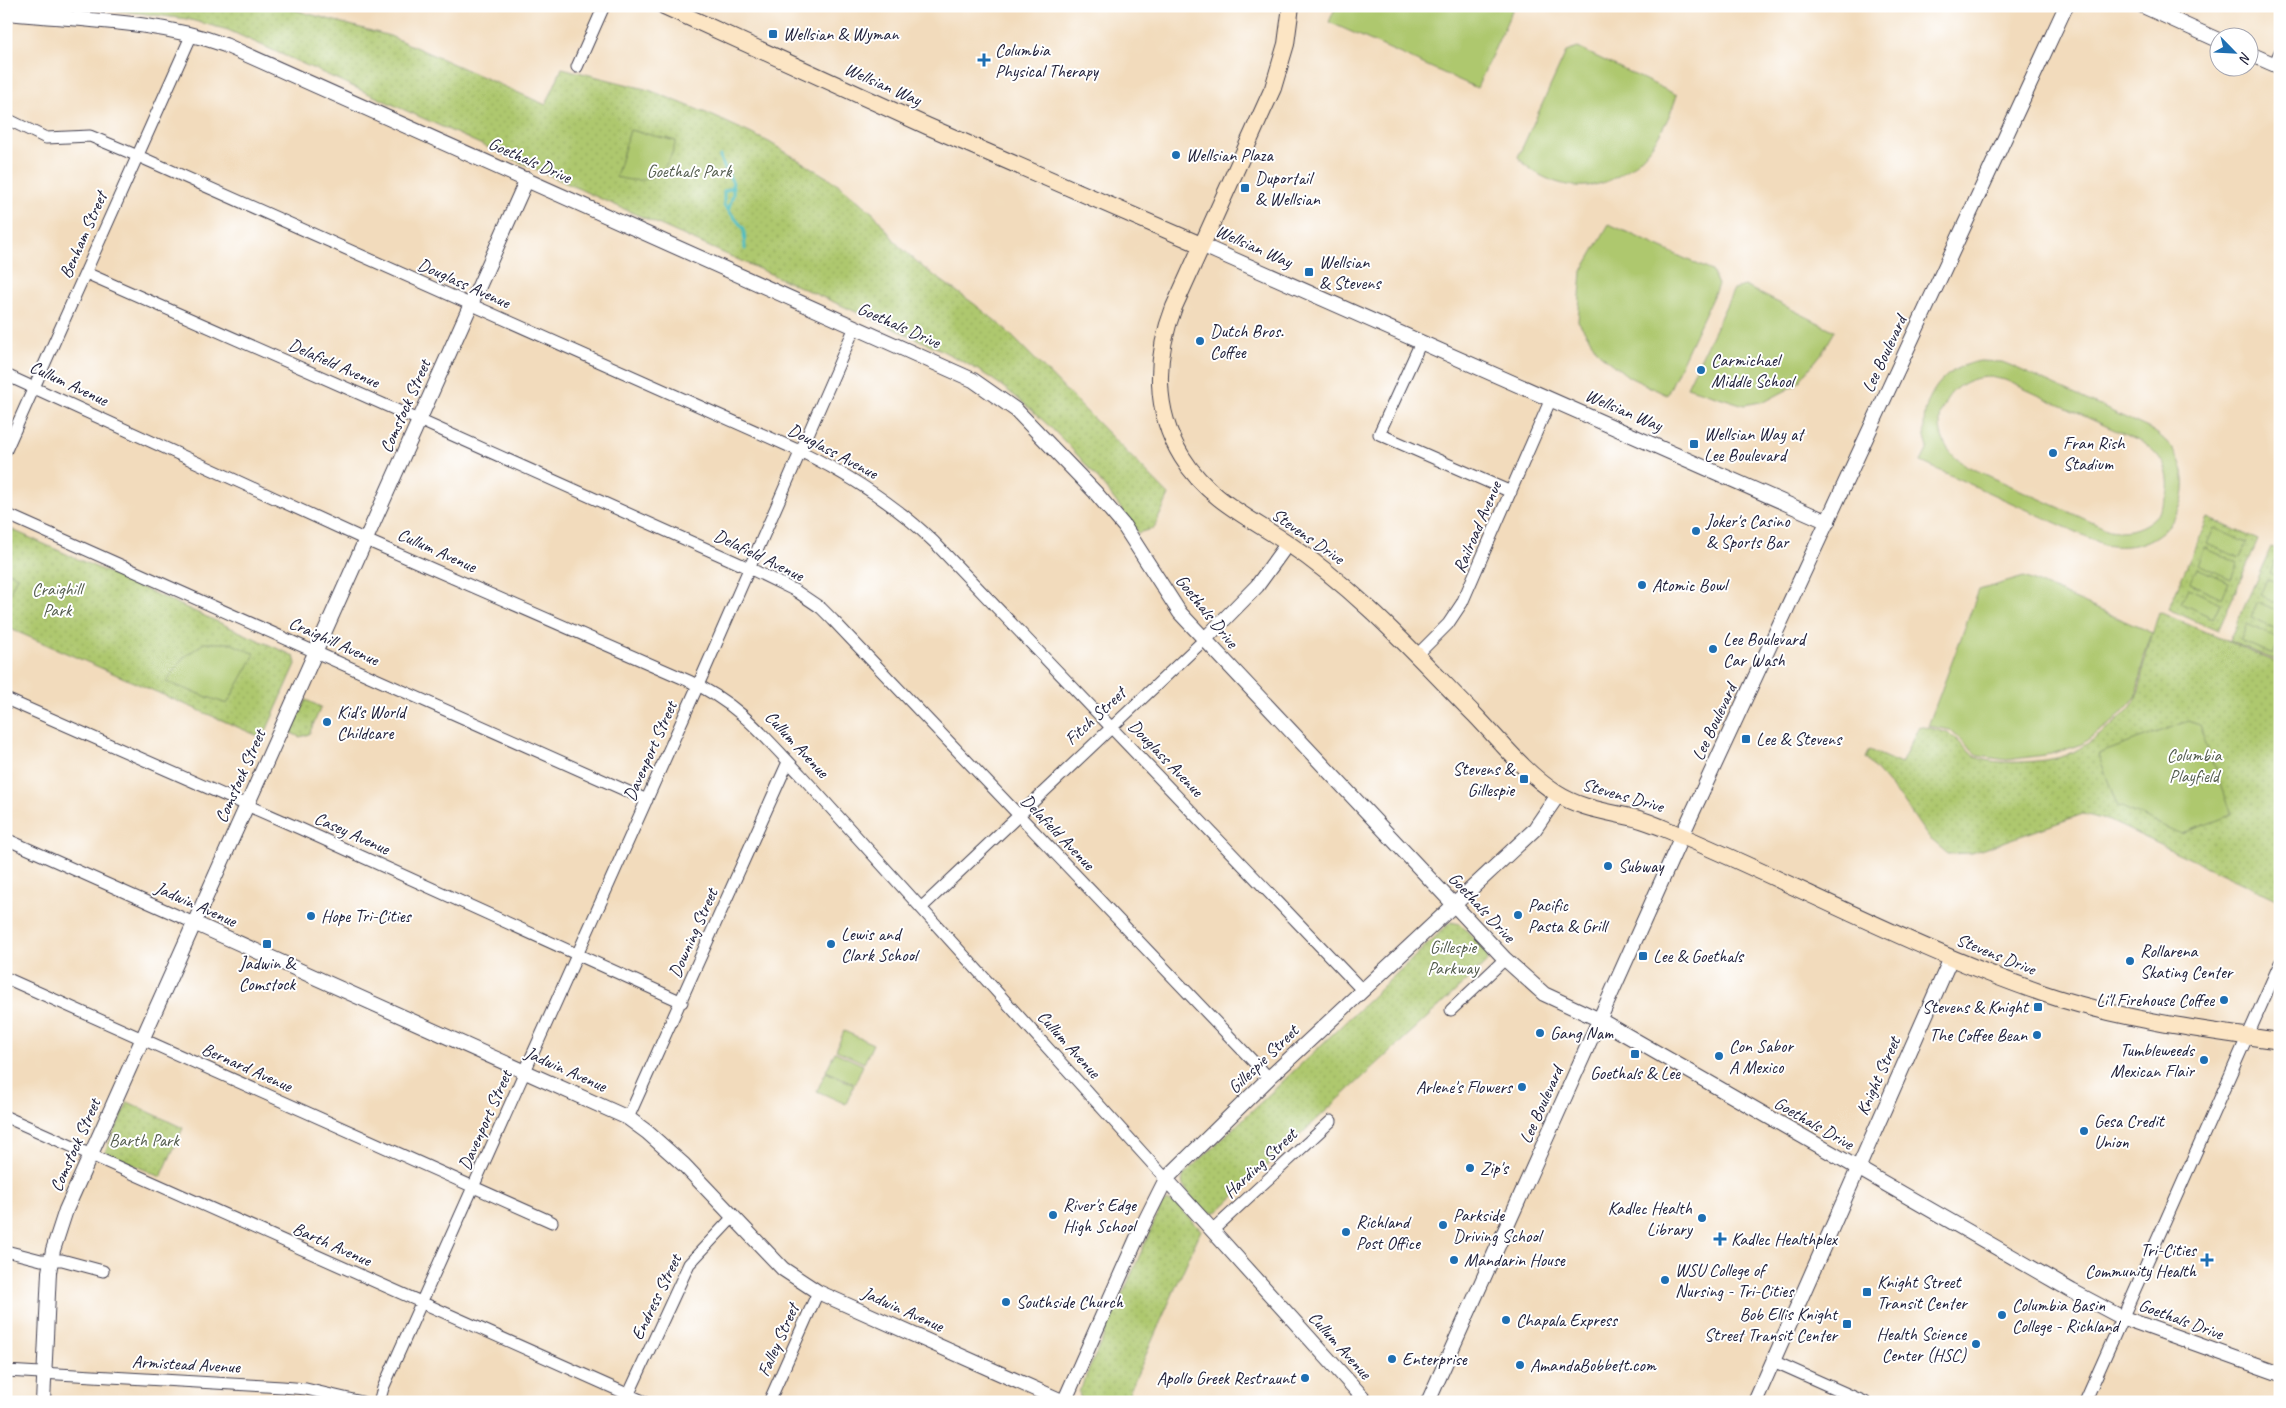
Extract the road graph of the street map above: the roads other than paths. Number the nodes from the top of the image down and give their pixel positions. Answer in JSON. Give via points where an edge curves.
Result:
{"nodes":[{"id":1,"x":604,"y":6,"type":"edge"},
{"id":2,"x":664,"y":6,"type":"edge"},
{"id":3,"x":1291,"y":6,"type":"edge"},
{"id":4,"x":2066,"y":6,"type":"edge"},
{"id":5,"x":2143,"y":6,"type":"edge"},
{"id":6,"x":6,"y":13,"type":"edge"},
{"id":7,"x":192,"y":34,"type":"junction"},
{"id":8,"x":2208,"y":35,"type":"edge"},
{"id":9,"x":2258,"y":56,"type":"edge"},
{"id":10,"x":2278,"y":61,"type":"edge"},
{"id":11,"x":577,"y":67,"type":"dead end"},
{"id":12,"x":7,"y":119,"type":"edge"},
{"id":13,"x":138,"y":156,"type":"junction"},
{"id":14,"x":526,"y":179,"type":"junction"},
{"id":15,"x":1201,"y":245,"type":"junction"},
{"id":16,"x":86,"y":273,"type":"junction"},
{"id":17,"x":470,"y":305,"type":"junction"},
{"id":18,"x":855,"y":327,"type":"junction"},
{"id":19,"x":1420,"y":342,"type":"junction"},
{"id":20,"x":6,"y":375,"type":"edge"},
{"id":21,"x":34,"y":388,"type":"junction"},
{"id":22,"x":1550,"y":400,"type":"junction"},
{"id":23,"x":419,"y":420,"type":"junction"},
{"id":24,"x":6,"y":450,"type":"edge"},
{"id":25,"x":802,"y":452,"type":"junction"},
{"id":26,"x":1512,"y":492,"type":"junction"},
{"id":27,"x":6,"y":514,"type":"edge"},
{"id":28,"x":1828,"y":522,"type":"junction"},
{"id":29,"x":366,"y":540,"type":"junction"},
{"id":30,"x":1288,"y":543,"type":"junction"},
{"id":31,"x":749,"y":568,"type":"junction"},
{"id":32,"x":1204,"y":640,"type":"junction"},
{"id":33,"x":316,"y":652,"type":"junction"},
{"id":34,"x":1417,"y":656,"type":"junction"},
{"id":35,"x":698,"y":685,"type":"junction"},
{"id":36,"x":6,"y":699,"type":"edge"},
{"id":37,"x":1111,"y":726,"type":"junction"},
{"id":38,"x":788,"y":762,"type":"junction"},
{"id":39,"x":1558,"y":795,"type":"junction"},
{"id":40,"x":647,"y":800,"type":"junction"},
{"id":41,"x":247,"y":805,"type":"junction"},
{"id":42,"x":1018,"y":814,"type":"junction"},
{"id":43,"x":1682,"y":835,"type":"junction"},
{"id":44,"x":6,"y":839,"type":"edge"},
{"id":45,"x":1454,"y":904,"type":"junction"},
{"id":46,"x":920,"y":908,"type":"junction"},
{"id":47,"x":194,"y":923,"type":"junction"},
{"id":48,"x":578,"y":954,"type":"junction"},
{"id":49,"x":1950,"y":958,"type":"junction"},
{"id":50,"x":1505,"y":959,"type":"junction"},
{"id":51,"x":2280,"y":963,"type":"edge"},
{"id":52,"x":6,"y":978,"type":"edge"},
{"id":53,"x":1363,"y":991,"type":"junction"},
{"id":54,"x":682,"y":1002,"type":"junction"},
{"id":55,"x":1450,"y":1010,"type":"dead end"},
{"id":56,"x":1600,"y":1020,"type":"junction"},
{"id":57,"x":2248,"y":1036,"type":"junction"},
{"id":58,"x":143,"y":1039,"type":"junction"},
{"id":59,"x":2280,"y":1040,"type":"edge"},
{"id":60,"x":525,"y":1071,"type":"junction"},
{"id":61,"x":1269,"y":1078,"type":"junction"},
{"id":62,"x":6,"y":1117,"type":"edge"},
{"id":63,"x":628,"y":1118,"type":"junction"},
{"id":64,"x":1331,"y":1120,"type":"dead end"},
{"id":65,"x":91,"y":1155,"type":"junction"},
{"id":66,"x":1858,"y":1169,"type":"junction"},
{"id":67,"x":1166,"y":1179,"type":"junction"},
{"id":68,"x":474,"y":1188,"type":"junction"},
{"id":69,"x":733,"y":1217,"type":"junction"},
{"id":70,"x":552,"y":1222,"type":"dead end"},
{"id":71,"x":1212,"y":1231,"type":"junction"},
{"id":72,"x":6,"y":1251,"type":"edge"},
{"id":73,"x":51,"y":1260,"type":"junction"},
{"id":74,"x":103,"y":1271,"type":"dead end"},
{"id":75,"x":818,"y":1292,"type":"junction"},
{"id":76,"x":422,"y":1303,"type":"junction"},
{"id":77,"x":2121,"y":1317,"type":"junction"},
{"id":78,"x":1773,"y":1361,"type":"junction"},
{"id":79,"x":6,"y":1372,"type":"edge"},
{"id":80,"x":44,"y":1373,"type":"junction"},
{"id":81,"x":2280,"y":1374,"type":"edge"},
{"id":82,"x":627,"y":1398,"type":"edge"},
{"id":83,"x":43,"y":1402,"type":"edge"},
{"id":84,"x":362,"y":1402,"type":"edge"},
{"id":85,"x":379,"y":1402,"type":"edge"},
{"id":86,"x":645,"y":1402,"type":"edge"},
{"id":87,"x":769,"y":1402,"type":"edge"},
{"id":88,"x":1064,"y":1402,"type":"edge"},
{"id":89,"x":1367,"y":1402,"type":"edge"},
{"id":90,"x":1428,"y":1402,"type":"edge"},
{"id":91,"x":1755,"y":1402,"type":"edge"},
{"id":92,"x":1865,"y":1402,"type":"edge"},
{"id":93,"x":2085,"y":1402,"type":"edge"}],
"edges":[{"from":1,"to":11,"type":"street"},
{"from":2,"to":15,"type":"main road","name":"Wellsian Way","via":[[927,126]]},
{"from":3,"to":15,"type":"main road","name":"Stevens Drive","via":[[1286,44],[1276,81]]},
{"from":4,"to":28,"type":"street","name":"Lee Boulevard"},
{"from":5,"to":8,"type":"street"},
{"from":6,"to":7,"type":"street","name":"Goethals Drive"},
{"from":7,"to":13,"type":"street","name":"Benham Street"},
{"from":7,"to":14,"type":"street","name":"Goethals Drive","via":[[225,45]]},
{"from":9,"to":10,"type":"street"},
{"from":12,"to":13,"type":"street","name":"Douglass Avenue","via":[[46,138],[90,136]]},
{"from":13,"to":16,"type":"street","name":"Benham Street"},
{"from":13,"to":17,"type":"street","name":"Douglass Avenue"},
{"from":14,"to":17,"type":"street","name":"Comstock Street"},
{"from":14,"to":18,"type":"street","name":"Goethals Drive"},
{"from":15,"to":19,"type":"street","name":"Wellsian Way"},
{"from":15,"to":30,"type":"main road","name":"Stevens Drive","via":[[1162,341],[1160,384],[1165,416],[1181,455],[1210,492]]},
{"from":16,"to":21,"type":"street","name":"Benham Street"},
{"from":16,"to":23,"type":"street","name":"Delafield Avenue"},
{"from":17,"to":23,"type":"street","name":"Comstock Street"},
{"from":17,"to":25,"type":"street","name":"Douglass Avenue"},
{"from":18,"to":25,"type":"street","name":"Davenport Street"},
{"from":18,"to":32,"type":"street","name":"Goethals Drive","via":[[973,380],[1016,410],[1118,518],[1168,597]]},
{"from":19,"to":22,"type":"street","name":"Wellsian Way"},
{"from":19,"to":26,"type":"street","via":[[1379,434]]},
{"from":20,"to":21,"type":"street","name":"Cullum Avenue"},
{"from":21,"to":24,"type":"street","name":"Benham Street"},
{"from":21,"to":29,"type":"street","name":"Cullum Avenue"},
{"from":22,"to":26,"type":"street","name":"Railroad Avenue"},
{"from":22,"to":28,"type":"street","name":"Wellsian Way"},
{"from":23,"to":29,"type":"street","name":"Comstock Street"},
{"from":23,"to":31,"type":"street","name":"Delafield Avenue"},
{"from":25,"to":31,"type":"street","name":"Davenport Street"},
{"from":25,"to":37,"type":"street","name":"Douglass Avenue","via":[[853,479],[917,525]]},
{"from":26,"to":34,"type":"street","name":"Railroad Avenue","via":[[1462,603],[1448,624]]},
{"from":27,"to":33,"type":"street","name":"Craighill Avenue"},
{"from":28,"to":43,"type":"street","name":"Lee Boulevard"},
{"from":29,"to":33,"type":"street","name":"Comstock Street"},
{"from":29,"to":35,"type":"street","name":"Cullum Avenue"},
{"from":30,"to":32,"type":"street","name":"Fitch Street","via":[[1257,586]]},
{"from":30,"to":34,"type":"main road","name":"Stevens Drive","via":[[1358,598]]},
{"from":31,"to":35,"type":"street","name":"Davenport Street"},
{"from":31,"to":42,"type":"street","name":"Delafield Avenue","via":[[796,591],[821,608]]},
{"from":32,"to":37,"type":"street","name":"Fitch Street"},
{"from":32,"to":45,"type":"street","name":"Goethals Drive"},
{"from":33,"to":40,"type":"street","name":"Craighill Avenue"},
{"from":33,"to":41,"type":"street","name":"Comstock Street"},
{"from":34,"to":39,"type":"main road","name":"Stevens Drive","via":[[1529,771]]},
{"from":35,"to":38,"type":"street","name":"Cullum Avenue","via":[[734,706]]},
{"from":35,"to":40,"type":"street","name":"Davenport Street"},
{"from":36,"to":41,"type":"street","name":"Casey Avenue"},
{"from":37,"to":42,"type":"street","name":"Fitch Street"},
{"from":37,"to":53,"type":"street","name":"Douglass Avenue"},
{"from":38,"to":46,"type":"street","name":"Cullum Avenue"},
{"from":38,"to":54,"type":"street","name":"Downing Street"},
{"from":39,"to":43,"type":"main road","name":"Stevens Drive","via":[[1586,807],[1632,817]]},
{"from":39,"to":45,"type":"street","name":"Gillespie Street","via":[[1534,830]]},
{"from":40,"to":48,"type":"street","name":"Davenport Street"},
{"from":41,"to":47,"type":"street","name":"Comstock Street"},
{"from":41,"to":48,"type":"street","name":"Casey Avenue"},
{"from":42,"to":46,"type":"street","name":"Fitch Street"},
{"from":42,"to":61,"type":"street","name":"Delafield Avenue"},
{"from":43,"to":49,"type":"main road","name":"Stevens Drive"},
{"from":43,"to":56,"type":"street","name":"Lee Boulevard"},
{"from":44,"to":47,"type":"street","name":"Jadwin Avenue"},
{"from":45,"to":50,"type":"street","name":"Goethals Drive"},
{"from":45,"to":53,"type":"street","name":"Gillespie Street"},
{"from":46,"to":67,"type":"street","name":"Cullum Avenue"},
{"from":47,"to":58,"type":"street","name":"Comstock Street"},
{"from":47,"to":60,"type":"street","name":"Jadwin Avenue"},
{"from":48,"to":54,"type":"street","name":"Casey Avenue"},
{"from":48,"to":60,"type":"street","name":"Davenport Street"},
{"from":49,"to":57,"type":"main road","name":"Stevens Drive","via":[[2043,994],[2166,1023]]},
{"from":49,"to":66,"type":"street","name":"Knight Street"},
{"from":50,"to":55,"type":"street"},
{"from":50,"to":56,"type":"street","name":"Goethals Drive","via":[[1544,994]]},
{"from":51,"to":57,"type":"street"},
{"from":52,"to":58,"type":"street","name":"Bernard Avenue"},
{"from":53,"to":61,"type":"street","name":"Gillespie Street"},
{"from":54,"to":63,"type":"street","name":"Downing Street"},
{"from":56,"to":66,"type":"street","name":"Goethals Drive"},
{"from":56,"to":90,"type":"street","name":"Lee Boulevard"},
{"from":57,"to":59,"type":"main road","name":"Stevens Drive"},
{"from":57,"to":77,"type":"street"},
{"from":58,"to":65,"type":"street","name":"Comstock Street"},
{"from":58,"to":68,"type":"street","name":"Bernard Avenue"},
{"from":60,"to":63,"type":"street","name":"Jadwin Avenue"},
{"from":60,"to":68,"type":"street","name":"Davenport Street"},
{"from":61,"to":67,"type":"street","name":"Gillespie Street"},
{"from":62,"to":65,"type":"street","name":"Barth Avenue"},
{"from":63,"to":69,"type":"street","name":"Jadwin Avenue","via":[[684,1165]]},
{"from":64,"to":71,"type":"street","name":"Harding Street"},
{"from":65,"to":73,"type":"street","name":"Comstock Street","via":[[66,1210]]},
{"from":65,"to":76,"type":"street","name":"Barth Avenue"},
{"from":66,"to":77,"type":"street","name":"Goethals Drive"},
{"from":66,"to":78,"type":"street","name":"Knight Street"},
{"from":67,"to":71,"type":"street","name":"Cullum Avenue"},
{"from":67,"to":88,"type":"street","name":"Gillespie Street"},
{"from":68,"to":70,"type":"street","name":"Davenport Street"},
{"from":68,"to":76,"type":"street","name":"Davenport Street"},
{"from":69,"to":75,"type":"street","name":"Jadwin Avenue","via":[[783,1269]]},
{"from":69,"to":82,"type":"street","name":"Endress Street","via":[[689,1264]]},
{"from":71,"to":89,"type":"street","name":"Cullum Avenue"},
{"from":72,"to":73,"type":"street"},
{"from":73,"to":74,"type":"street"},
{"from":73,"to":80,"type":"street","name":"Comstock Street"},
{"from":75,"to":87,"type":"street","name":"Falley Street"},
{"from":75,"to":88,"type":"street","name":"Jadwin Avenue"},
{"from":76,"to":82,"type":"street","name":"Barth Avenue"},
{"from":76,"to":85,"type":"street","name":"Davenport Street"},
{"from":77,"to":81,"type":"street","name":"Goethals Drive"},
{"from":77,"to":93,"type":"street"},
{"from":78,"to":91,"type":"street","name":"Knight Street"},
{"from":78,"to":92,"type":"street"},
{"from":79,"to":80,"type":"street","name":"Armistead Avenue"},
{"from":80,"to":83,"type":"street","name":"Comstock Street"},
{"from":80,"to":84,"type":"street","name":"Armistead Avenue","via":[[282,1387]]},
{"from":82,"to":86,"type":"street","name":"Barth Avenue"}]}
